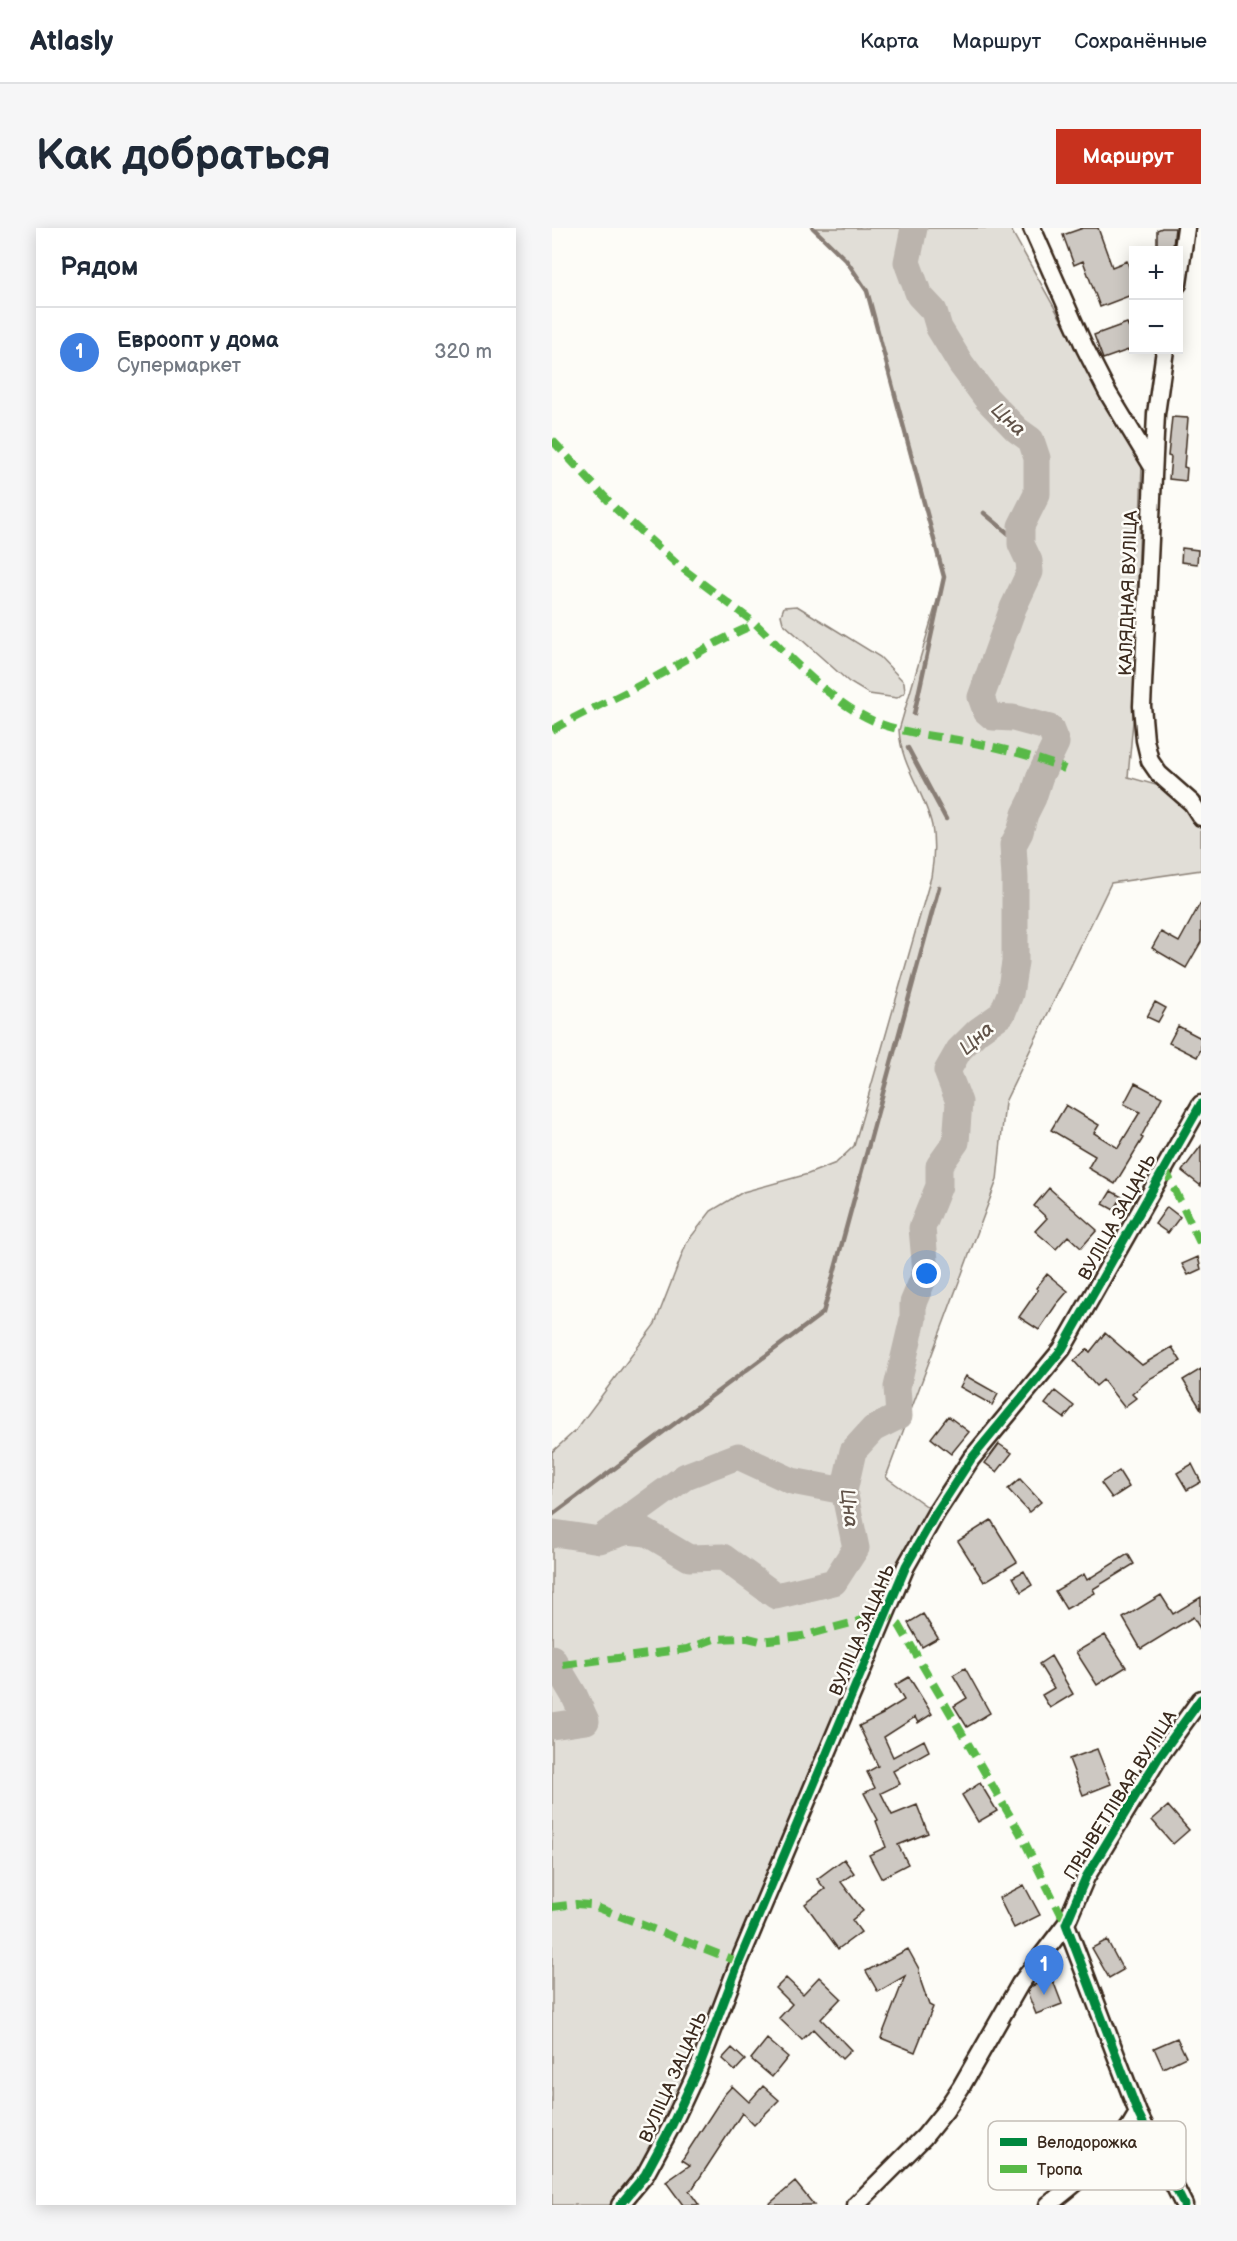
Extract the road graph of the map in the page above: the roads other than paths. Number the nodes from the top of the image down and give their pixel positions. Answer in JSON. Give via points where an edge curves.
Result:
{"nodes":[{"id":1,"x":1032,"y":228,"type":"edge"},
{"id":2,"x":1186,"y":228,"type":"edge"},
{"id":3,"x":1183,"y":252,"type":"edge"},
{"id":4,"x":1164,"y":354,"type":"edge"},
{"id":5,"x":1153,"y":467,"type":"junction"},
{"id":6,"x":1201,"y":817,"type":"edge"},
{"id":7,"x":1201,"y":1104,"type":"edge"},
{"id":8,"x":1201,"y":1699,"type":"edge"},
{"id":9,"x":1066,"y":1924,"type":"junction"},
{"id":10,"x":1138,"y":2113,"type":"junction"},
{"id":11,"x":1134,"y":2121,"type":"edge"},
{"id":12,"x":1142,"y":2121,"type":"edge"},
{"id":13,"x":1067,"y":2190,"type":"edge"},
{"id":14,"x":1176,"y":2190,"type":"edge"},
{"id":15,"x":620,"y":2205,"type":"edge"},
{"id":16,"x":856,"y":2205,"type":"edge"},
{"id":17,"x":1048,"y":2205,"type":"edge"},
{"id":18,"x":1184,"y":2205,"type":"edge"}],
"edges":[{"from":1,"to":5,"type":"street","via":[[1085,348]]},
{"from":2,"to":3,"type":"street"},
{"from":4,"to":5,"type":"street","name":"КАЛЯДНАЯ ВУЛІЦА"},
{"from":5,"to":6,"type":"street","name":"КАЛЯДНАЯ ВУЛІЦА","via":[[1142,706],[1145,740],[1150,761],[1159,774],[1192,803]]},
{"from":7,"to":15,"type":"street","name":"ВУЛІЦА ЗАЦАНЬ","via":[[1062,1349],[971,1459],[906,1566],[699,2067],[645,2175]]},
{"from":8,"to":9,"type":"street","name":"ПРЫВЕТЛІВАЯ ВУЛІЦА","via":[[1159,1757],[1092,1867]]},
{"from":9,"to":10,"type":"street"},
{"from":9,"to":16,"type":"street","name":"ПРЫВЕТЛІВАЯ ВУЛІЦА","via":[[1020,1984],[945,2111]]},
{"from":10,"to":11,"type":"street"},
{"from":10,"to":12,"type":"street"},
{"from":13,"to":17,"type":"street"},
{"from":14,"to":18,"type":"street"}]}
